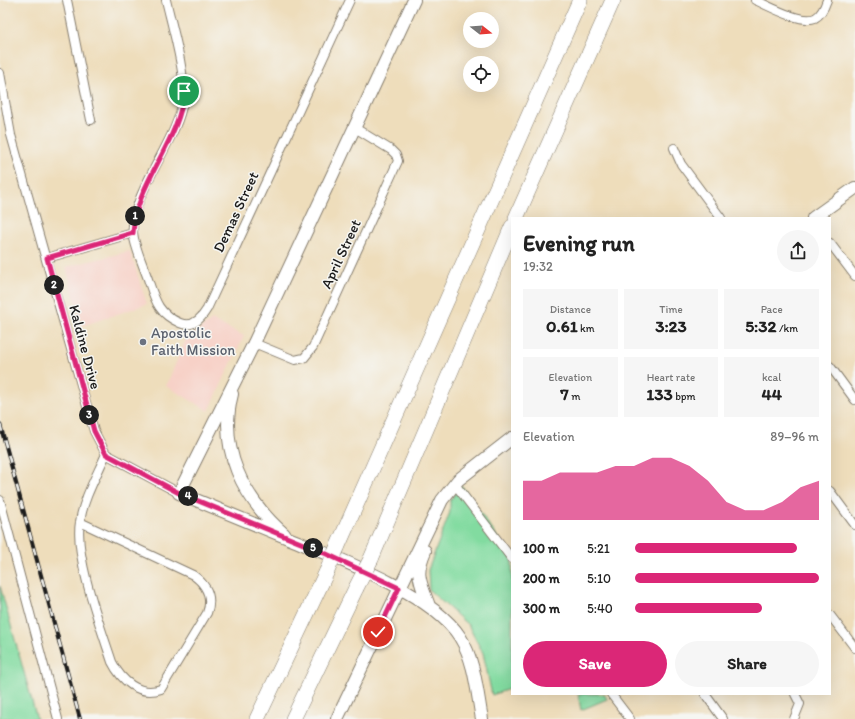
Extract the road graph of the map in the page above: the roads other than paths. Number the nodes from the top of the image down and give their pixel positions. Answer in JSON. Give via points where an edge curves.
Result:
{"nodes":[{"id":1,"x":67,"y":0,"type":"edge"},
{"id":2,"x":166,"y":0,"type":"edge"},
{"id":3,"x":350,"y":0,"type":"edge"},
{"id":4,"x":414,"y":0,"type":"edge"},
{"id":5,"x":580,"y":0,"type":"edge"},
{"id":6,"x":612,"y":0,"type":"edge"},
{"id":7,"x":755,"y":0,"type":"edge"},
{"id":8,"x":828,"y":0,"type":"edge"},
{"id":9,"x":0,"y":73,"type":"edge"},
{"id":10,"x":91,"y":120,"type":"dead end"},
{"id":11,"x":355,"y":128,"type":"junction"},
{"id":12,"x":674,"y":148,"type":"dead end"},
{"id":13,"x":855,"y":188,"type":"edge"},
{"id":14,"x":516,"y":217,"type":"edge"},
{"id":15,"x":720,"y":217,"type":"edge"},
{"id":16,"x":814,"y":217,"type":"edge"},
{"id":17,"x":511,"y":229,"type":"edge"},
{"id":18,"x":133,"y":233,"type":"junction"},
{"id":19,"x":831,"y":244,"type":"edge"},
{"id":20,"x":47,"y":258,"type":"junction"},
{"id":21,"x":855,"y":276,"type":"edge"},
{"id":22,"x":254,"y":343,"type":"junction"},
{"id":23,"x":244,"y":361,"type":"junction"},
{"id":24,"x":831,"y":367,"type":"edge"},
{"id":25,"x":855,"y":400,"type":"edge"},
{"id":26,"x":511,"y":439,"type":"edge"},
{"id":27,"x":106,"y":454,"type":"junction"},
{"id":28,"x":454,"y":483,"type":"junction"},
{"id":29,"x":831,"y":492,"type":"edge"},
{"id":30,"x":179,"y":493,"type":"junction"},
{"id":31,"x":0,"y":500,"type":"edge"},
{"id":32,"x":439,"y":506,"type":"junction"},
{"id":33,"x":80,"y":522,"type":"junction"},
{"id":34,"x":855,"y":525,"type":"edge"},
{"id":35,"x":290,"y":539,"type":"junction"},
{"id":36,"x":511,"y":558,"type":"edge"},
{"id":37,"x":399,"y":588,"type":"junction"},
{"id":38,"x":429,"y":606,"type":"junction"},
{"id":39,"x":831,"y":616,"type":"edge"},
{"id":40,"x":855,"y":648,"type":"edge"},
{"id":41,"x":612,"y":695,"type":"edge"},
{"id":42,"x":706,"y":695,"type":"edge"},
{"id":43,"x":796,"y":695,"type":"edge"},
{"id":44,"x":796,"y":715,"type":"edge"},
{"id":45,"x":58,"y":719,"type":"edge"},
{"id":46,"x":257,"y":719,"type":"edge"},
{"id":47,"x":293,"y":719,"type":"edge"},
{"id":48,"x":337,"y":719,"type":"edge"},
{"id":49,"x":482,"y":719,"type":"edge"},
{"id":50,"x":630,"y":719,"type":"edge"},
{"id":51,"x":723,"y":719,"type":"edge"}],
"edges":[{"from":1,"to":10,"type":"street"},
{"from":2,"to":18,"type":"street","via":[[183,82],[183,100],[178,118],[141,200]]},
{"from":3,"to":18,"type":"street","name":"Demas Street","via":[[201,318],[184,325],[164,313],[156,303]]},
{"from":4,"to":11,"type":"main road"},
{"from":5,"to":46,"type":"highway","bridge":true,"via":[[327,571]]},
{"from":6,"to":14,"type":"highway"},
{"from":7,"to":8,"type":"street","via":[[799,19],[808,20],[820,14]]},
{"from":9,"to":20,"type":"street","name":"Kaldine Drive","via":[[12,135]]},
{"from":11,"to":22,"type":"main road"},
{"from":11,"to":22,"type":"street","name":"April Street","via":[[392,150],[398,162],[313,347],[304,358],[295,360]]},
{"from":12,"to":15,"type":"street","via":[[681,164]]},
{"from":13,"to":16,"type":"main road"},
{"from":17,"to":47,"type":"highway","bridge":true,"via":[[371,559]]},
{"from":18,"to":20,"type":"street"},
{"from":19,"to":21,"type":"street"},
{"from":20,"to":27,"type":"street","name":"Kaldine Drive","via":[[94,431]]},
{"from":22,"to":23,"type":"main road"},
{"from":23,"to":30,"type":"main road"},
{"from":23,"to":35,"type":"main road","via":[[232,396],[228,419],[231,457],[251,499]]},
{"from":24,"to":25,"type":"street"},
{"from":26,"to":28,"type":"main road"},
{"from":27,"to":30,"type":"street"},
{"from":27,"to":33,"type":"street"},
{"from":28,"to":32,"type":"main road"},
{"from":28,"to":36,"type":"street"},
{"from":29,"to":34,"type":"street"},
{"from":30,"to":35,"type":"main road"},
{"from":31,"to":45,"type":"street"},
{"from":32,"to":37,"type":"main road"},
{"from":32,"to":38,"type":"main road","via":[[437,520],[418,572]]},
{"from":33,"to":33,"type":"street","via":[[81,552],[86,574],[112,662],[122,678],[139,689],[155,692],[161,689],[207,613],[210,600],[205,585],[193,575]]},
{"from":35,"to":37,"type":"main road"},
{"from":37,"to":38,"type":"main road"},
{"from":37,"to":48,"type":"main road"},
{"from":38,"to":49,"type":"main road","via":[[454,629],[467,649]]},
{"from":39,"to":40,"type":"street"},
{"from":41,"to":50,"type":"street"},
{"from":42,"to":51,"type":"street"},
{"from":43,"to":44,"type":"street","via":[[800,704]]}]}
